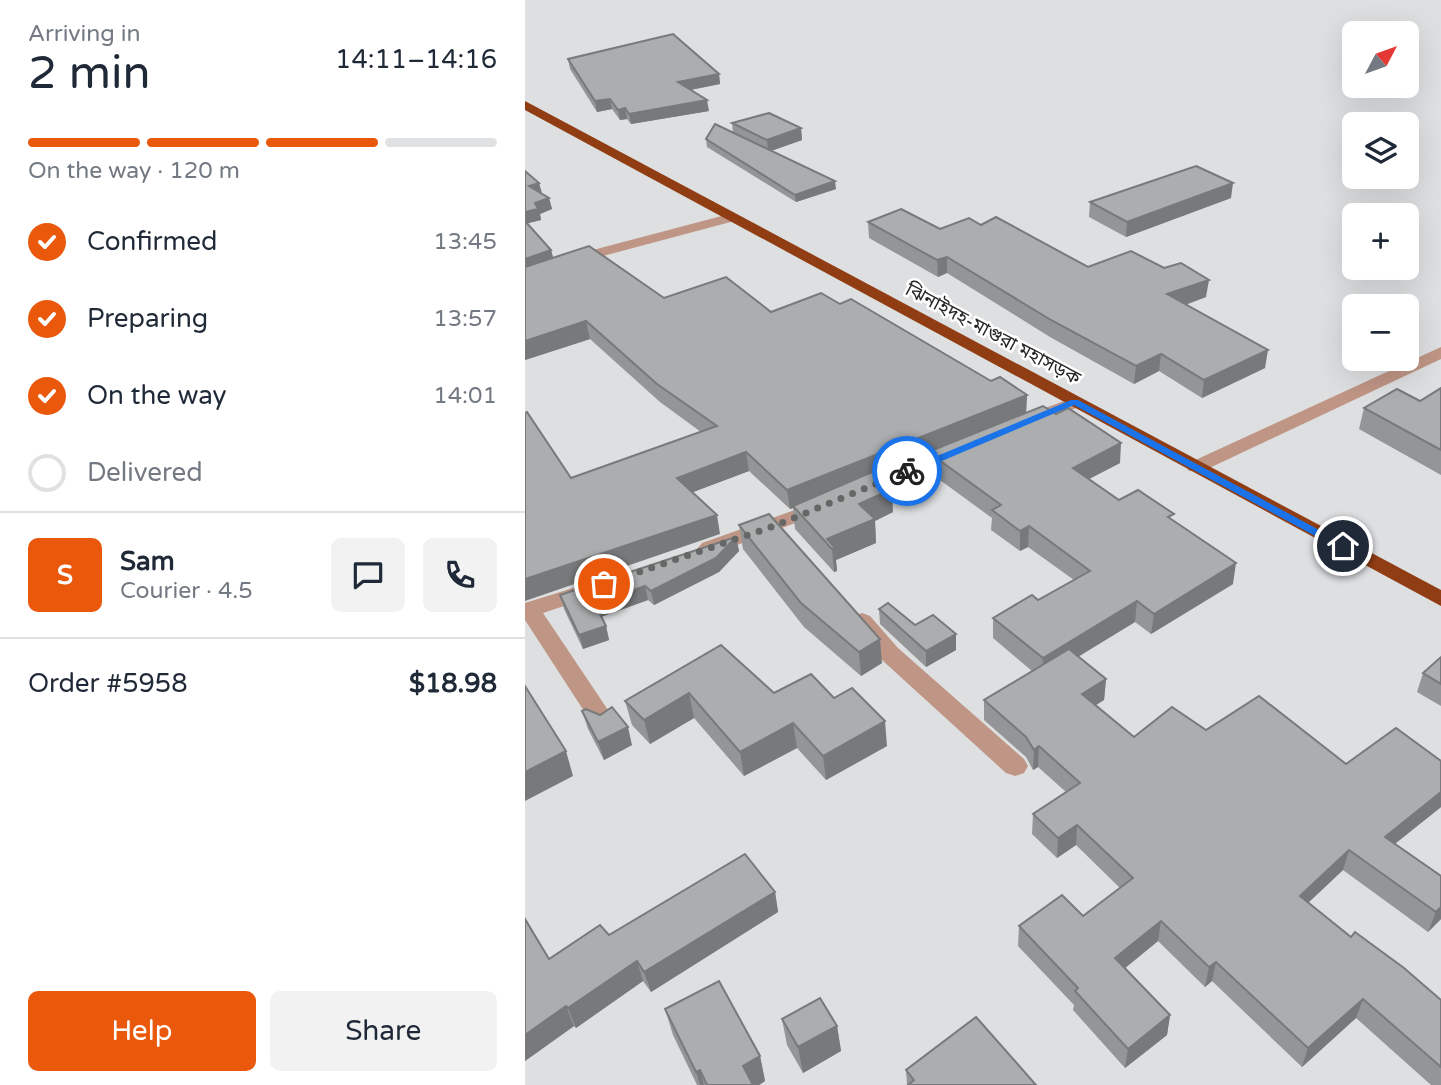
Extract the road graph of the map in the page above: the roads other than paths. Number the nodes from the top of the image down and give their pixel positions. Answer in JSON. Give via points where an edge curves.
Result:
{"nodes":[{"id":1,"x":525,"y":105,"type":"edge"},
{"id":2,"x":733,"y":217,"type":"junction"},
{"id":3,"x":525,"y":279,"type":"edge"},
{"id":4,"x":1441,"y":352,"type":"edge"},
{"id":5,"x":1075,"y":402,"type":"junction"},
{"id":6,"x":1013,"y":427,"type":"edge"},
{"id":7,"x":976,"y":443,"type":"edge"},
{"id":8,"x":1196,"y":467,"type":"junction"},
{"id":9,"x":777,"y":525,"type":"junction"},
{"id":10,"x":795,"y":545,"type":"edge"},
{"id":11,"x":686,"y":556,"type":"edge"},
{"id":12,"x":608,"y":583,"type":"edge"},
{"id":13,"x":1441,"y":599,"type":"edge"},
{"id":14,"x":847,"y":604,"type":"edge"},
{"id":15,"x":527,"y":611,"type":"edge"},
{"id":16,"x":604,"y":722,"type":"edge"},
{"id":17,"x":1015,"y":766,"type":"dead end"}],
"edges":[{"from":1,"to":2,"type":"highway","name":"ঝিনাইদহ-মাগুরা মহাসড়ক"},
{"from":2,"to":3,"type":"street","via":[[598,253]]},
{"from":2,"to":5,"type":"highway","name":"ঝিনাইদহ-মাগুরা মহাসড়ক"},
{"from":4,"to":8,"type":"street"},
{"from":5,"to":6,"type":"street"},
{"from":5,"to":8,"type":"highway","name":"ঝিনাইদহ-মাগুরা মহাসড়ক"},
{"from":7,"to":9,"type":"street"},
{"from":8,"to":13,"type":"highway","name":"ঝিনাইদহ-মাগুরা মহাসড়ক"},
{"from":9,"to":10,"type":"street"},
{"from":9,"to":11,"type":"street"},
{"from":12,"to":15,"type":"street"},
{"from":14,"to":17,"type":"street","via":[[890,654]]},
{"from":15,"to":16,"type":"street"}]}
